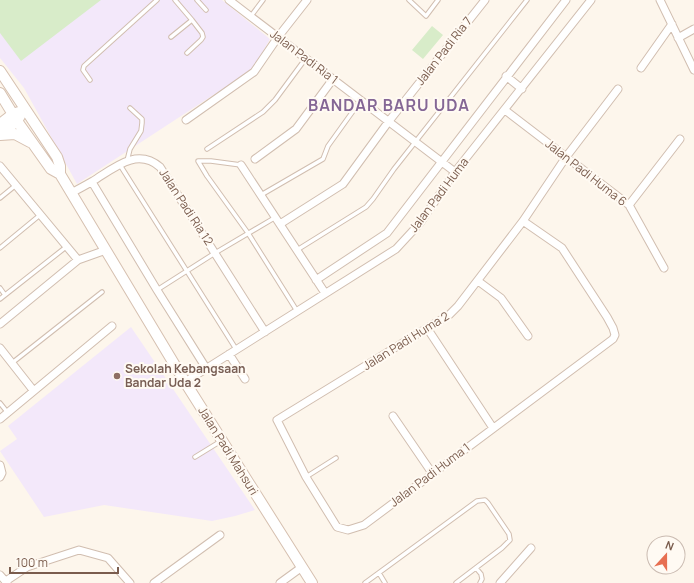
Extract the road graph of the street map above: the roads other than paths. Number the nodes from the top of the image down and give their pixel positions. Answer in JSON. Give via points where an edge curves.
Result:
{"nodes":[{"id":1,"x":157,"y":0,"type":"edge"},
{"id":2,"x":176,"y":0,"type":"edge"},
{"id":3,"x":197,"y":0,"type":"edge"},
{"id":4,"x":229,"y":0,"type":"edge"},
{"id":5,"x":264,"y":0,"type":"edge"},
{"id":6,"x":307,"y":0,"type":"edge"},
{"id":7,"x":409,"y":0,"type":"edge"},
{"id":8,"x":438,"y":0,"type":"edge"},
{"id":9,"x":485,"y":0,"type":"edge"},
{"id":10,"x":527,"y":0,"type":"edge"},
{"id":11,"x":566,"y":0,"type":"edge"},
{"id":12,"x":591,"y":0,"type":"edge"},
{"id":13,"x":660,"y":0,"type":"edge"},
{"id":14,"x":206,"y":10,"type":"dead end"},
{"id":15,"x":251,"y":16,"type":"junction"},
{"id":16,"x":192,"y":20,"type":"junction"},
{"id":17,"x":672,"y":24,"type":"junction"},
{"id":18,"x":694,"y":30,"type":"edge"},
{"id":19,"x":171,"y":37,"type":"dead end"},
{"id":20,"x":278,"y":37,"type":"junction"},
{"id":21,"x":678,"y":38,"type":"junction"},
{"id":22,"x":187,"y":53,"type":"dead end"},
{"id":23,"x":306,"y":58,"type":"junction"},
{"id":24,"x":641,"y":68,"type":"dead end"},
{"id":25,"x":694,"y":70,"type":"edge"},
{"id":26,"x":0,"y":71,"type":"edge"},
{"id":27,"x":506,"y":76,"type":"junction"},
{"id":28,"x":0,"y":78,"type":"edge"},
{"id":29,"x":333,"y":79,"type":"junction"},
{"id":30,"x":90,"y":80,"type":"dead end"},
{"id":31,"x":522,"y":89,"type":"junction"},
{"id":32,"x":618,"y":89,"type":"dead end"},
{"id":33,"x":0,"y":93,"type":"edge"},
{"id":34,"x":362,"y":100,"type":"junction"},
{"id":35,"x":130,"y":108,"type":"dead end"},
{"id":36,"x":505,"y":110,"type":"junction"},
{"id":37,"x":17,"y":116,"type":"junction"},
{"id":38,"x":186,"y":120,"type":"dead end"},
{"id":39,"x":389,"y":121,"type":"junction"},
{"id":40,"x":0,"y":124,"type":"edge"},
{"id":41,"x":0,"y":135,"type":"edge"},
{"id":42,"x":680,"y":139,"type":"dead end"},
{"id":43,"x":416,"y":142,"type":"junction"},
{"id":44,"x":34,"y":145,"type":"junction"},
{"id":45,"x":207,"y":149,"type":"dead end"},
{"id":46,"x":566,"y":157,"type":"junction"},
{"id":47,"x":255,"y":159,"type":"dead end"},
{"id":48,"x":126,"y":161,"type":"junction"},
{"id":49,"x":441,"y":162,"type":"junction"},
{"id":50,"x":59,"y":163,"type":"junction"},
{"id":51,"x":119,"y":164,"type":"junction"},
{"id":52,"x":241,"y":165,"type":"joint"},
{"id":53,"x":0,"y":166,"type":"edge"},
{"id":54,"x":455,"y":172,"type":"junction"},
{"id":55,"x":60,"y":174,"type":"junction"},
{"id":56,"x":92,"y":182,"type":"junction"},
{"id":57,"x":16,"y":185,"type":"junction"},
{"id":58,"x":71,"y":193,"type":"junction"},
{"id":59,"x":261,"y":195,"type":"junction"},
{"id":60,"x":0,"y":198,"type":"edge"},
{"id":61,"x":629,"y":206,"type":"junction"},
{"id":62,"x":40,"y":215,"type":"junction"},
{"id":63,"x":276,"y":217,"type":"junction"},
{"id":64,"x":523,"y":221,"type":"junction"},
{"id":65,"x":280,"y":224,"type":"junction"},
{"id":66,"x":248,"y":233,"type":"junction"},
{"id":67,"x":66,"y":246,"type":"junction"},
{"id":68,"x":0,"y":248,"type":"edge"},
{"id":69,"x":106,"y":250,"type":"junction"},
{"id":70,"x":297,"y":250,"type":"junction"},
{"id":71,"x":215,"y":253,"type":"junction"},
{"id":72,"x":78,"y":260,"type":"junction"},
{"id":73,"x":664,"y":268,"type":"dead end"},
{"id":74,"x":188,"y":271,"type":"junction"},
{"id":75,"x":316,"y":280,"type":"junction"},
{"id":76,"x":478,"y":281,"type":"junction"},
{"id":77,"x":0,"y":288,"type":"edge"},
{"id":78,"x":157,"y":290,"type":"junction"},
{"id":79,"x":102,"y":292,"type":"dead end"},
{"id":80,"x":325,"y":293,"type":"junction"},
{"id":81,"x":5,"y":295,"type":"junction"},
{"id":82,"x":0,"y":299,"type":"edge"},
{"id":83,"x":297,"y":311,"type":"junction"},
{"id":84,"x":0,"y":324,"type":"edge"},
{"id":85,"x":112,"y":326,"type":"dead end"},
{"id":86,"x":427,"y":328,"type":"junction"},
{"id":87,"x":265,"y":332,"type":"junction"},
{"id":88,"x":528,"y":336,"type":"dead end"},
{"id":89,"x":0,"y":348,"type":"edge"},
{"id":90,"x":236,"y":349,"type":"junction"},
{"id":91,"x":229,"y":354,"type":"junction"},
{"id":92,"x":12,"y":363,"type":"junction"},
{"id":93,"x":206,"y":368,"type":"junction"},
{"id":94,"x":245,"y":379,"type":"dead end"},
{"id":95,"x":185,"y":382,"type":"junction"},
{"id":96,"x":33,"y":390,"type":"junction"},
{"id":97,"x":0,"y":403,"type":"edge"},
{"id":98,"x":8,"y":413,"type":"junction"},
{"id":99,"x":393,"y":416,"type":"dead end"},
{"id":100,"x":0,"y":419,"type":"edge"},
{"id":101,"x":277,"y":420,"type":"joint"},
{"id":102,"x":493,"y":428,"type":"junction"},
{"id":103,"x":222,"y":441,"type":"junction"},
{"id":104,"x":195,"y":457,"type":"dead end"},
{"id":105,"x":336,"y":458,"type":"dead end"},
{"id":106,"x":0,"y":466,"type":"edge"},
{"id":107,"x":432,"y":473,"type":"junction"},
{"id":108,"x":0,"y":477,"type":"edge"},
{"id":109,"x":306,"y":477,"type":"junction"},
{"id":110,"x":220,"y":534,"type":"dead end"},
{"id":111,"x":531,"y":548,"type":"dead end"},
{"id":112,"x":302,"y":568,"type":"junction"},
{"id":113,"x":476,"y":568,"type":"junction"},
{"id":114,"x":379,"y":574,"type":"junction"},
{"id":115,"x":0,"y":575,"type":"edge"},
{"id":116,"x":6,"y":582,"type":"edge"},
{"id":117,"x":130,"y":583,"type":"edge"},
{"id":118,"x":154,"y":583,"type":"edge"},
{"id":119,"x":280,"y":583,"type":"edge"},
{"id":120,"x":312,"y":583,"type":"edge"},
{"id":121,"x":365,"y":583,"type":"edge"},
{"id":122,"x":386,"y":583,"type":"edge"},
{"id":123,"x":456,"y":583,"type":"edge"},
{"id":124,"x":480,"y":583,"type":"edge"},
{"id":125,"x":500,"y":583,"type":"edge"}],
"edges":[{"from":1,"to":30,"type":"lane","via":[[84,66],[83,70]]},
{"from":2,"to":16,"type":"lane"},
{"from":3,"to":14,"type":"lane"},
{"from":4,"to":15,"type":"street","name":"Jalan Padi Ria 1"},
{"from":5,"to":15,"type":"lane"},
{"from":6,"to":20,"type":"street"},
{"from":7,"to":8,"type":"lane","via":[[426,16]]},
{"from":9,"to":39,"type":"street","name":"Jalan Padi Ria 7"},
{"from":10,"to":43,"type":"lane"},
{"from":11,"to":27,"type":"street","name":"Jalan Padi Huma"},
{"from":12,"to":31,"type":"street","name":"Jalan Padi Huma"},
{"from":13,"to":17,"type":"street"},
{"from":15,"to":20,"type":"street","name":"Jalan Padi Ria 1"},
{"from":16,"to":19,"type":"lane"},
{"from":16,"to":22,"type":"lane","via":[[203,37]]},
{"from":17,"to":21,"type":"street"},
{"from":17,"to":24,"type":"street"},
{"from":18,"to":21,"type":"street"},
{"from":20,"to":23,"type":"street","name":"Jalan Padi Ria 1"},
{"from":20,"to":38,"type":"street","via":[[254,72]]},
{"from":21,"to":25,"type":"street"},
{"from":23,"to":29,"type":"street","name":"Jalan Padi Ria 1"},
{"from":23,"to":45,"type":"lane","via":[[263,112]]},
{"from":26,"to":50,"type":"main road","name":"Jalan Padi Mahsuri","via":[[30,114]]},
{"from":27,"to":31,"type":"street"},
{"from":27,"to":49,"type":"street","name":"Jalan Padi Huma"},
{"from":28,"to":37,"type":"main road","via":[[18,106]]},
{"from":29,"to":34,"type":"street","name":"Jalan Padi Ria 1"},
{"from":29,"to":47,"type":"street","via":[[296,130]]},
{"from":31,"to":36,"type":"street","name":"Jalan Padi Huma"},
{"from":32,"to":46,"type":"street","name":"Jalan Padi Huma 2"},
{"from":33,"to":37,"type":"main road","name":"Jalan Padi Mahsuri"},
{"from":34,"to":39,"type":"street","name":"Jalan Padi Ria 1"},
{"from":34,"to":59,"type":"lane","via":[[328,146],[323,159]]},
{"from":35,"to":48,"type":"lane","via":[[142,119],[142,123],[141,131],[130,148]]},
{"from":36,"to":46,"type":"street","name":"Jalan Padi Huma 6"},
{"from":36,"to":54,"type":"street","name":"Jalan Padi Huma"},
{"from":37,"to":40,"type":"main road"},
{"from":37,"to":41,"type":"main road"},
{"from":37,"to":44,"type":"main road","name":"Jalan Padi Mahsuri"},
{"from":37,"to":50,"type":"main road","via":[[27,117]]},
{"from":39,"to":43,"type":"street","name":"Jalan Padi Ria 1"},
{"from":39,"to":65,"type":"street","name":"Jalan Padi Ria 7","via":[[343,184]]},
{"from":41,"to":44,"type":"main road","via":[[15,134]]},
{"from":42,"to":61,"type":"street"},
{"from":43,"to":49,"type":"street","name":"Jalan Padi Ria 1"},
{"from":43,"to":70,"type":"lane","via":[[366,207]]},
{"from":44,"to":55,"type":"main road","name":"Jalan Padi Mahsuri","via":[[51,169]]},
{"from":46,"to":61,"type":"street","name":"Jalan Padi Huma 6"},
{"from":46,"to":64,"type":"street","name":"Jalan Padi Huma 2"},
{"from":48,"to":51,"type":"street","name":"Jalan Padi Ria 12"},
{"from":48,"to":71,"type":"street","name":"Jalan Padi Ria 12","via":[[149,159],[160,167]]},
{"from":49,"to":54,"type":"street","name":"Jalan Padi Ria 1"},
{"from":49,"to":75,"type":"street","name":"Jalan Padi Huma","via":[[387,233]]},
{"from":50,"to":55,"type":"main road","name":"Jalan Padi Mahsuri"},
{"from":51,"to":56,"type":"street","name":"Jalan Padi Ria 12"},
{"from":51,"to":74,"type":"lane"},
{"from":52,"to":59,"type":"street"},
{"from":52,"to":66,"type":"lane","via":[[198,161]]},
{"from":53,"to":57,"type":"street"},
{"from":54,"to":80,"type":"street","name":"Jalan Padi Huma","via":[[420,223],[396,249]]},
{"from":55,"to":58,"type":"main road","name":"Jalan Padi Mahsuri"},
{"from":56,"to":58,"type":"street","name":"Jalan Padi Ria 12"},
{"from":56,"to":78,"type":"street"},
{"from":57,"to":60,"type":"lane"},
{"from":57,"to":62,"type":"street"},
{"from":58,"to":69,"type":"main road","name":"Jalan Padi Mahsuri"},
{"from":59,"to":63,"type":"street"},
{"from":61,"to":73,"type":"street","name":"Jalan Padi Huma 6"},
{"from":62,"to":67,"type":"street"},
{"from":62,"to":68,"type":"lane"},
{"from":63,"to":65,"type":"street"},
{"from":63,"to":66,"type":"lane"},
{"from":64,"to":76,"type":"street","name":"Jalan Padi Huma 2"},
{"from":64,"to":102,"type":"street","name":"Jalan Padi Huma 1","via":[[562,248],[607,317],[615,334],[613,339]]},
{"from":65,"to":70,"type":"street"},
{"from":66,"to":71,"type":"lane"},
{"from":66,"to":83,"type":"lane"},
{"from":67,"to":72,"type":"street"},
{"from":67,"to":81,"type":"lane"},
{"from":69,"to":72,"type":"street"},
{"from":69,"to":95,"type":"main road","name":"Jalan Padi Mahsuri"},
{"from":70,"to":75,"type":"street"},
{"from":71,"to":74,"type":"lane"},
{"from":71,"to":87,"type":"street","name":"Jalan Padi Ria 12"},
{"from":72,"to":84,"type":"street"},
{"from":74,"to":78,"type":"lane"},
{"from":74,"to":90,"type":"lane"},
{"from":75,"to":80,"type":"street"},
{"from":76,"to":86,"type":"street","name":"Jalan Padi Huma 2","via":[[449,315]]},
{"from":76,"to":88,"type":"street","via":[[501,298]]},
{"from":77,"to":81,"type":"lane"},
{"from":78,"to":93,"type":"street"},
{"from":79,"to":92,"type":"lane"},
{"from":80,"to":83,"type":"street","name":"Jalan Padi Huma"},
{"from":81,"to":82,"type":"lane"},
{"from":83,"to":87,"type":"street","name":"Jalan Padi Huma"},
{"from":85,"to":96,"type":"street"},
{"from":86,"to":101,"type":"street","name":"Jalan Padi Huma 2"},
{"from":86,"to":102,"type":"street"},
{"from":87,"to":90,"type":"street","name":"Jalan Padi Huma"},
{"from":89,"to":92,"type":"street"},
{"from":90,"to":91,"type":"street","name":"Jalan Padi Huma"},
{"from":91,"to":93,"type":"street","name":"Jalan Padi Huma"},
{"from":91,"to":94,"type":"street"},
{"from":92,"to":96,"type":"street"},
{"from":93,"to":95,"type":"street","name":"Jalan Padi Huma"},
{"from":95,"to":103,"type":"main road","name":"Jalan Padi Mahsuri"},
{"from":96,"to":98,"type":"street"},
{"from":97,"to":98,"type":"lane"},
{"from":98,"to":100,"type":"street"},
{"from":99,"to":107,"type":"street"},
{"from":101,"to":109,"type":"street","name":"Jalan Padi Huma 1"},
{"from":102,"to":107,"type":"street","name":"Jalan Padi Huma 1"},
{"from":103,"to":104,"type":"lane"},
{"from":103,"to":112,"type":"main road","name":"Jalan Padi Mahsuri"},
{"from":105,"to":109,"type":"lane"},
{"from":106,"to":108,"type":"street"},
{"from":107,"to":109,"type":"street","name":"Jalan Padi Huma 1","via":[[364,525],[348,530],[337,527]]},
{"from":110,"to":118,"type":"street"},
{"from":111,"to":125,"type":"street"},
{"from":112,"to":119,"type":"street"},
{"from":112,"to":120,"type":"main road","name":"Jalan Padi Mahsuri"},
{"from":113,"to":114,"type":"lane","via":[[510,540],[510,534],[485,500],[477,500]]},
{"from":113,"to":123,"type":"lane"},
{"from":113,"to":124,"type":"lane","via":[[481,574]]},
{"from":114,"to":121,"type":"lane"},
{"from":114,"to":122,"type":"lane"},
{"from":115,"to":116,"type":"street"},
{"from":116,"to":117,"type":"street","via":[[27,567],[79,550],[108,558]]}]}
